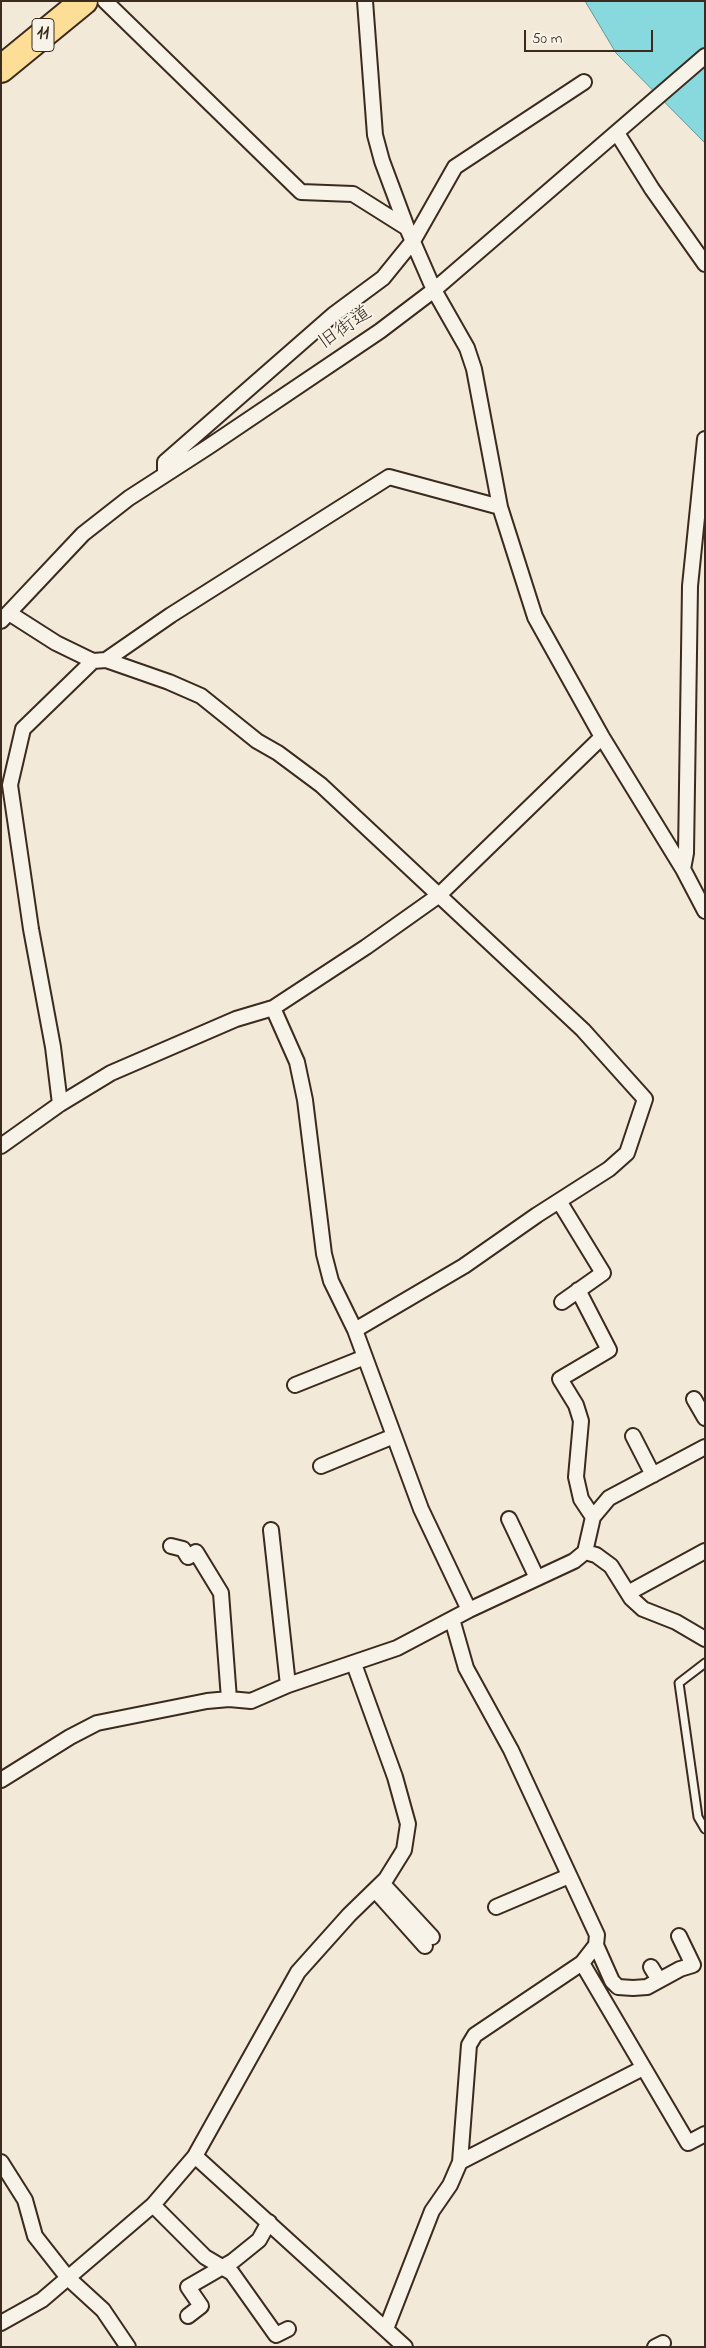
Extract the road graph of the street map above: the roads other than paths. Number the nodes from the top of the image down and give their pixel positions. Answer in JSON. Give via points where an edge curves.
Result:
{"nodes":[{"id":1,"x":84,"y":1,"type":"edge"},
{"id":2,"x":105,"y":1,"type":"edge"},
{"id":3,"x":366,"y":1,"type":"edge"},
{"id":4,"x":705,"y":56,"type":"edge"},
{"id":5,"x":1,"y":69,"type":"edge"},
{"id":6,"x":584,"y":82,"type":"dead end"},
{"id":7,"x":622,"y":129,"type":"junction"},
{"id":8,"x":407,"y":228,"type":"junction"},
{"id":9,"x":414,"y":242,"type":"junction"},
{"id":10,"x":705,"y":264,"type":"edge"},
{"id":11,"x":434,"y":290,"type":"junction"},
{"id":12,"x":705,"y":439,"type":"edge"},
{"id":13,"x":165,"y":474,"type":"junction"},
{"id":14,"x":500,"y":507,"type":"junction"},
{"id":15,"x":5,"y":617,"type":"edge"},
{"id":16,"x":100,"y":661,"type":"junction"},
{"id":17,"x":602,"y":737,"type":"junction"},
{"id":18,"x":683,"y":869,"type":"junction"},
{"id":19,"x":438,"y":896,"type":"junction"},
{"id":20,"x":705,"y":911,"type":"edge"},
{"id":21,"x":273,"y":1008,"type":"junction"},
{"id":22,"x":60,"y":1104,"type":"junction"},
{"id":23,"x":1,"y":1146,"type":"edge"},
{"id":24,"x":559,"y":1201,"type":"junction"},
{"id":25,"x":578,"y":1290,"type":"junction"},
{"id":26,"x":562,"y":1302,"type":"dead end"},
{"id":27,"x":355,"y":1330,"type":"junction"},
{"id":28,"x":365,"y":1357,"type":"junction"},
{"id":29,"x":295,"y":1385,"type":"dead end"},
{"id":30,"x":694,"y":1399,"type":"dead end"},
{"id":31,"x":705,"y":1418,"type":"edge"},
{"id":32,"x":394,"y":1436,"type":"junction"},
{"id":33,"x":633,"y":1436,"type":"dead end"},
{"id":34,"x":705,"y":1447,"type":"edge"},
{"id":35,"x":321,"y":1466,"type":"dead end"},
{"id":36,"x":652,"y":1475,"type":"junction"},
{"id":37,"x":593,"y":1517,"type":"junction"},
{"id":38,"x":509,"y":1519,"type":"dead end"},
{"id":39,"x":271,"y":1530,"type":"dead end"},
{"id":40,"x":171,"y":1546,"type":"dead end"},
{"id":41,"x":705,"y":1551,"type":"edge"},
{"id":42,"x":585,"y":1552,"type":"junction"},
{"id":43,"x":537,"y":1578,"type":"junction"},
{"id":44,"x":628,"y":1593,"type":"junction"},
{"id":45,"x":469,"y":1610,"type":"junction"},
{"id":46,"x":452,"y":1619,"type":"junction"},
{"id":47,"x":705,"y":1639,"type":"edge"},
{"id":48,"x":705,"y":1663,"type":"edge"},
{"id":49,"x":354,"y":1664,"type":"junction"},
{"id":50,"x":288,"y":1685,"type":"junction"},
{"id":51,"x":229,"y":1699,"type":"junction"},
{"id":52,"x":1,"y":1780,"type":"edge"},
{"id":53,"x":705,"y":1829,"type":"edge"},
{"id":54,"x":569,"y":1876,"type":"junction"},
{"id":55,"x":378,"y":1886,"type":"junction"},
{"id":56,"x":496,"y":1907,"type":"dead end"},
{"id":57,"x":679,"y":1936,"type":"dead end"},
{"id":58,"x":428,"y":1941,"type":"dead end"},
{"id":59,"x":596,"y":1945,"type":"junction"},
{"id":60,"x":582,"y":1963,"type":"junction"},
{"id":61,"x":651,"y":1967,"type":"dead end"},
{"id":62,"x":658,"y":1980,"type":"junction"},
{"id":63,"x":643,"y":2068,"type":"junction"},
{"id":64,"x":705,"y":2134,"type":"edge"},
{"id":65,"x":195,"y":2156,"type":"junction"},
{"id":66,"x":1,"y":2162,"type":"edge"},
{"id":67,"x":460,"y":2162,"type":"junction"},
{"id":68,"x":152,"y":2205,"type":"junction"},
{"id":69,"x":269,"y":2222,"type":"junction"},
{"id":70,"x":221,"y":2267,"type":"junction"},
{"id":71,"x":68,"y":2278,"type":"junction"},
{"id":72,"x":188,"y":2316,"type":"dead end"},
{"id":73,"x":1,"y":2323,"type":"edge"},
{"id":74,"x":288,"y":2329,"type":"dead end"},
{"id":75,"x":386,"y":2329,"type":"junction"},
{"id":76,"x":128,"y":2347,"type":"edge"},
{"id":77,"x":405,"y":2347,"type":"edge"}],
"edges":[{"from":1,"to":5,"type":"highway","number":"11"},
{"from":2,"to":8,"type":"street","via":[[300,192],[353,194]]},
{"from":3,"to":8,"type":"street","via":[[375,135]]},
{"from":4,"to":7,"type":"street","name":"旧街道"},
{"from":6,"to":9,"type":"street","via":[[455,167]]},
{"from":7,"to":10,"type":"street","via":[[652,189]]},
{"from":7,"to":11,"type":"street","name":"旧街道"},
{"from":8,"to":9,"type":"street"},
{"from":9,"to":11,"type":"street"},
{"from":9,"to":13,"type":"street","via":[[383,278],[333,314],[165,462]]},
{"from":11,"to":13,"type":"street","name":"旧街道","via":[[364,342]]},
{"from":11,"to":14,"type":"street","via":[[467,348],[474,369]]},
{"from":12,"to":18,"type":"street","via":[[690,586],[686,853]]},
{"from":13,"to":15,"type":"street","name":"旧街道","via":[[83,534]]},
{"from":14,"to":16,"type":"street","via":[[389,478]]},
{"from":14,"to":17,"type":"street","via":[[535,617]]},
{"from":15,"to":16,"type":"street"},
{"from":16,"to":19,"type":"street","via":[[170,682],[201,696],[257,741],[322,785]]},
{"from":16,"to":22,"type":"street","via":[[23,729],[10,785]]},
{"from":17,"to":18,"type":"street"},
{"from":17,"to":19,"type":"street"},
{"from":18,"to":20,"type":"street"},
{"from":19,"to":21,"type":"street"},
{"from":19,"to":24,"type":"street","via":[[583,1030],[645,1099],[627,1154]]},
{"from":21,"to":22,"type":"street","via":[[236,1019],[110,1073]]},
{"from":21,"to":27,"type":"street","via":[[297,1062],[306,1100],[324,1254],[331,1281]]},
{"from":22,"to":23,"type":"street"},
{"from":24,"to":25,"type":"street","via":[[603,1273]]},
{"from":24,"to":27,"type":"street","via":[[464,1266]]},
{"from":25,"to":26,"type":"street"},
{"from":25,"to":37,"type":"street","via":[[609,1350],[560,1379],[581,1421],[576,1477],[581,1499]]},
{"from":27,"to":28,"type":"street"},
{"from":28,"to":29,"type":"street"},
{"from":28,"to":32,"type":"street"},
{"from":30,"to":31,"type":"street"},
{"from":32,"to":35,"type":"street"},
{"from":32,"to":45,"type":"street","via":[[421,1509]]},
{"from":33,"to":36,"type":"street"},
{"from":34,"to":36,"type":"street"},
{"from":36,"to":37,"type":"street","via":[[609,1498]]},
{"from":37,"to":42,"type":"street"},
{"from":38,"to":43,"type":"street"},
{"from":39,"to":50,"type":"street"},
{"from":40,"to":51,"type":"street","via":[[183,1550],[188,1557],[196,1552],[221,1593]]},
{"from":41,"to":44,"type":"street"},
{"from":42,"to":43,"type":"street","via":[[574,1561]]},
{"from":42,"to":44,"type":"street","via":[[596,1555],[611,1566]]},
{"from":43,"to":45,"type":"street"},
{"from":44,"to":47,"type":"street","via":[[643,1609],[676,1622]]},
{"from":45,"to":46,"type":"street"},
{"from":46,"to":49,"type":"street","via":[[397,1648]]},
{"from":46,"to":54,"type":"street","via":[[466,1668],[511,1750]]},
{"from":48,"to":53,"type":"lane","via":[[679,1683],[698,1817]]},
{"from":49,"to":50,"type":"street"},
{"from":49,"to":55,"type":"street","via":[[395,1777],[408,1824],[404,1850]]},
{"from":50,"to":51,"type":"street","via":[[251,1701]]},
{"from":51,"to":52,"type":"street","via":[[97,1723]]},
{"from":54,"to":56,"type":"street"},
{"from":54,"to":59,"type":"street","via":[[597,1935]]},
{"from":55,"to":58,"type":"street"},
{"from":55,"to":65,"type":"street","via":[[298,1972]]},
{"from":57,"to":62,"type":"street","via":[[693,1965]]},
{"from":59,"to":60,"type":"street"},
{"from":59,"to":62,"type":"street","via":[[612,1981],[618,1987],[646,1987]]},
{"from":60,"to":63,"type":"street"},
{"from":60,"to":67,"type":"street","via":[[475,2036],[469,2045]]},
{"from":61,"to":62,"type":"street"},
{"from":63,"to":64,"type":"street","via":[[688,2143]]},
{"from":63,"to":67,"type":"street"},
{"from":65,"to":68,"type":"street"},
{"from":65,"to":69,"type":"street"},
{"from":66,"to":71,"type":"street","via":[[25,2200],[35,2236]]},
{"from":67,"to":75,"type":"street","via":[[450,2185],[432,2211]]},
{"from":68,"to":70,"type":"street","via":[[205,2257]]},
{"from":68,"to":71,"type":"street"},
{"from":69,"to":70,"type":"street","via":[[259,2240]]},
{"from":69,"to":75,"type":"street"},
{"from":70,"to":72,"type":"street","via":[[188,2287],[201,2306]]},
{"from":70,"to":74,"type":"street","via":[[232,2273],[276,2336]]},
{"from":71,"to":73,"type":"street","via":[[42,2300]]},
{"from":71,"to":76,"type":"street","via":[[103,2310]]},
{"from":75,"to":77,"type":"street"}]}
